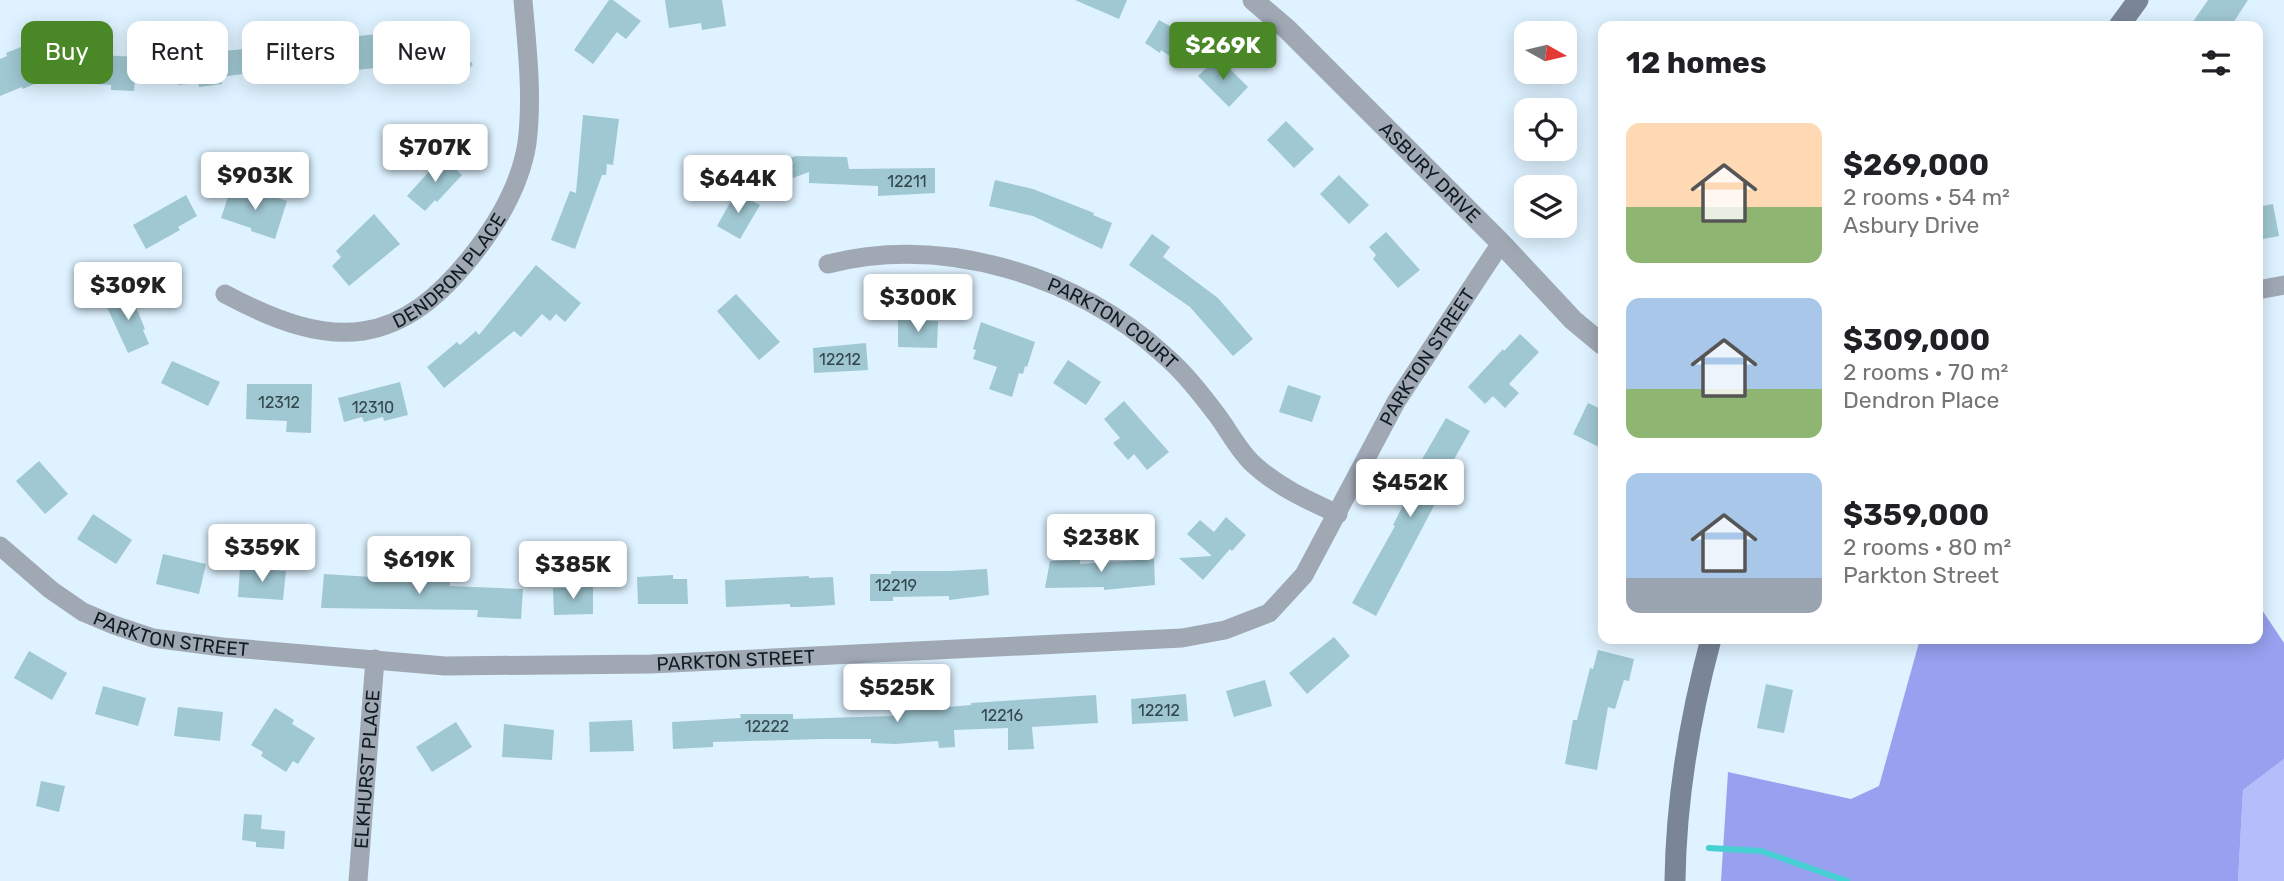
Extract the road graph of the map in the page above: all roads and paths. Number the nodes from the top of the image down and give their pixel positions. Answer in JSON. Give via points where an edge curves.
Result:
{"nodes":[{"id":1,"x":523,"y":0,"type":"edge"},
{"id":2,"x":1253,"y":0,"type":"edge"},
{"id":3,"x":2138,"y":0,"type":"edge"},
{"id":4,"x":2123,"y":21,"type":"edge"},
{"id":5,"x":1501,"y":243,"type":"junction"},
{"id":6,"x":828,"y":264,"type":"dead end"},
{"id":7,"x":2284,"y":285,"type":"edge"},
{"id":8,"x":2263,"y":289,"type":"edge"},
{"id":9,"x":225,"y":294,"type":"dead end"},
{"id":10,"x":1598,"y":341,"type":"edge"},
{"id":11,"x":1338,"y":514,"type":"junction"},
{"id":12,"x":0,"y":546,"type":"edge"},
{"id":13,"x":1710,"y":644,"type":"edge"},
{"id":14,"x":375,"y":659,"type":"junction"},
{"id":15,"x":358,"y":881,"type":"edge"},
{"id":16,"x":1675,"y":881,"type":"edge"}],
"edges":[{"from":1,"to":9,"type":"street","name":"DENDRON PLACE","via":[[530,107],[518,179],[490,232],[432,300],[393,324],[329,332],[263,314]]},
{"from":2,"to":5,"type":"street","name":"ASBURY DRIVE"},
{"from":3,"to":4,"type":"main road"},
{"from":5,"to":10,"type":"street","name":"ASBURY DRIVE"},
{"from":5,"to":11,"type":"street","name":"PARKTON STREET","via":[[1396,402]]},
{"from":6,"to":11,"type":"street","name":"PARKTON COURT","via":[[876,256],[948,258],[1006,267],[1081,295],[1165,355],[1252,463],[1292,493]]},
{"from":7,"to":8,"type":"street"},
{"from":11,"to":14,"type":"street","name":"PARKTON STREET","via":[[1304,575],[1269,613],[1225,630],[1182,638],[651,664],[445,666]]},
{"from":12,"to":14,"type":"street","name":"PARKTON STREET","via":[[83,611],[153,638]]},
{"from":13,"to":16,"type":"main road","via":[[1684,764]]},
{"from":14,"to":15,"type":"street","name":"ELKHURST PLACE"}]}
